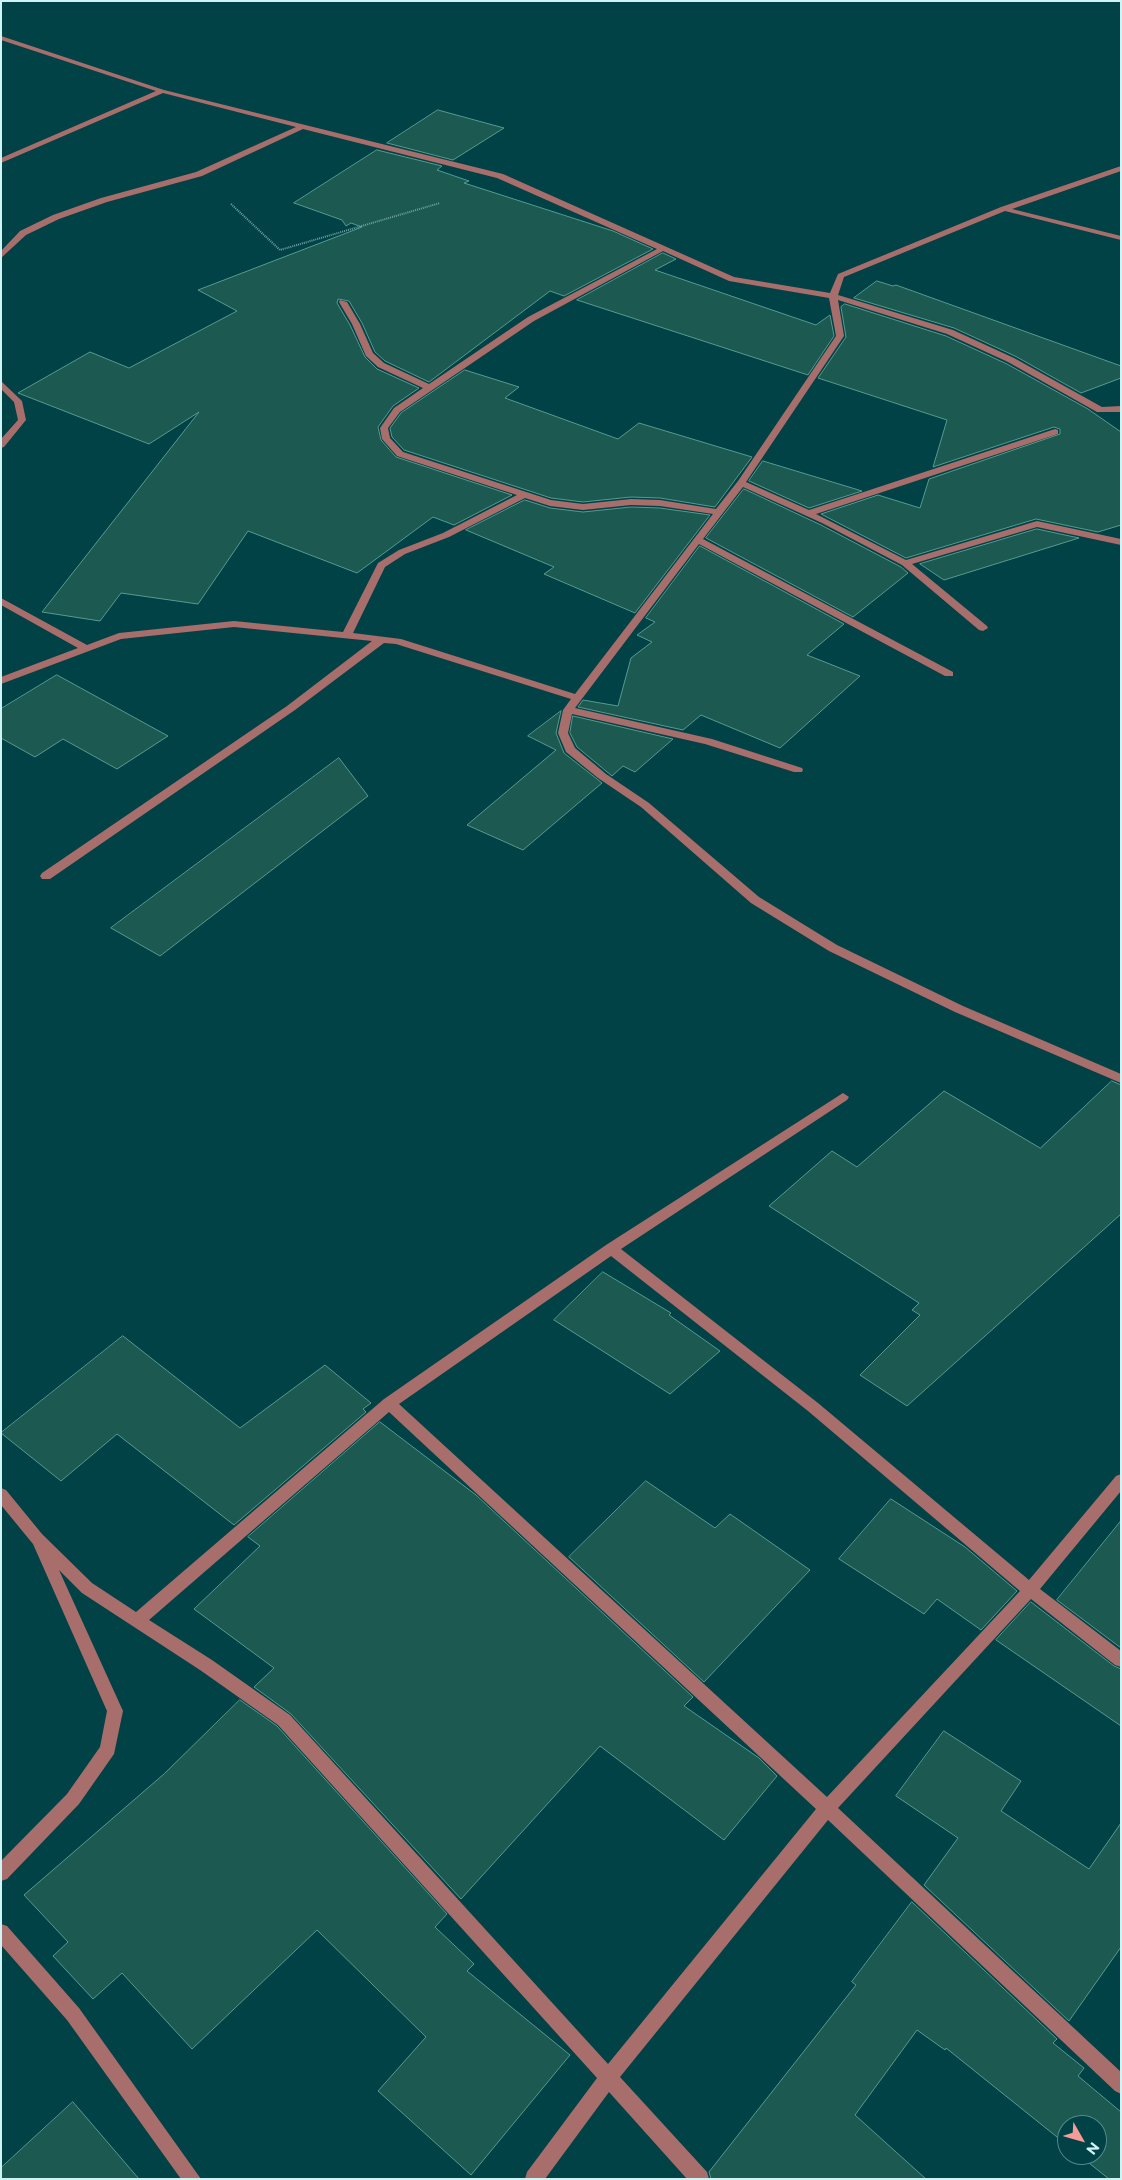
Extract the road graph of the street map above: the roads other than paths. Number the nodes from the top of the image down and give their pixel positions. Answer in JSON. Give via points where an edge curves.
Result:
{"nodes":[{"id":1,"x":1,"y":38,"type":"edge"},
{"id":2,"x":162,"y":91,"type":"junction"},
{"id":3,"x":301,"y":127,"type":"junction"},
{"id":4,"x":1,"y":162,"type":"edge"},
{"id":5,"x":1121,"y":168,"type":"edge"},
{"id":6,"x":1004,"y":209,"type":"junction"},
{"id":7,"x":1121,"y":238,"type":"edge"},
{"id":8,"x":662,"y":249,"type":"junction"},
{"id":9,"x":1,"y":256,"type":"edge"},
{"id":10,"x":833,"y":296,"type":"junction"},
{"id":11,"x":343,"y":302,"type":"dead end"},
{"id":12,"x":1,"y":384,"type":"edge"},
{"id":13,"x":430,"y":388,"type":"junction"},
{"id":14,"x":1121,"y":409,"type":"edge"},
{"id":15,"x":1054,"y":432,"type":"dead end"},
{"id":16,"x":1,"y":445,"type":"edge"},
{"id":17,"x":741,"y":483,"type":"junction"},
{"id":18,"x":524,"y":495,"type":"junction"},
{"id":19,"x":719,"y":512,"type":"junction"},
{"id":20,"x":809,"y":514,"type":"junction"},
{"id":21,"x":698,"y":540,"type":"junction"},
{"id":22,"x":1121,"y":542,"type":"edge"},
{"id":23,"x":905,"y":563,"type":"junction"},
{"id":24,"x":1,"y":601,"type":"edge"},
{"id":25,"x":982,"y":628,"type":"dead end"},
{"id":26,"x":348,"y":636,"type":"junction"},
{"id":27,"x":382,"y":639,"type":"junction"},
{"id":28,"x":86,"y":648,"type":"junction"},
{"id":29,"x":949,"y":674,"type":"dead end"},
{"id":30,"x":1,"y":681,"type":"edge"},
{"id":31,"x":576,"y":698,"type":"junction"},
{"id":32,"x":568,"y":710,"type":"junction"},
{"id":33,"x":798,"y":770,"type":"dead end"},
{"id":34,"x":46,"y":876,"type":"dead end"},
{"id":35,"x":1121,"y":1079,"type":"edge"},
{"id":36,"x":843,"y":1097,"type":"dead end"},
{"id":37,"x":611,"y":1249,"type":"junction"},
{"id":38,"x":389,"y":1403,"type":"junction"},
{"id":39,"x":1121,"y":1480,"type":"edge"},
{"id":40,"x":1,"y":1494,"type":"edge"},
{"id":41,"x":37,"y":1538,"type":"junction"},
{"id":42,"x":1030,"y":1590,"type":"junction"},
{"id":43,"x":136,"y":1621,"type":"junction"},
{"id":44,"x":1121,"y":1660,"type":"edge"},
{"id":45,"x":827,"y":1808,"type":"junction"},
{"id":46,"x":1,"y":1873,"type":"edge"},
{"id":47,"x":1,"y":1932,"type":"edge"},
{"id":48,"x":608,"y":2078,"type":"junction"},
{"id":49,"x":1121,"y":2085,"type":"edge"},
{"id":50,"x":192,"y":2179,"type":"edge"},
{"id":51,"x":534,"y":2179,"type":"edge"},
{"id":52,"x":700,"y":2179,"type":"edge"}],
"edges":[{"from":1,"to":2,"type":"street"},
{"from":2,"to":3,"type":"street"},
{"from":2,"to":4,"type":"street"},
{"from":3,"to":8,"type":"street","via":[[500,176]]},
{"from":3,"to":9,"type":"street","via":[[199,174],[56,217],[23,233]]},
{"from":5,"to":6,"type":"street"},
{"from":6,"to":7,"type":"street"},
{"from":6,"to":10,"type":"street","via":[[841,276]]},
{"from":8,"to":10,"type":"street","via":[[732,279]]},
{"from":8,"to":13,"type":"street","via":[[531,319]]},
{"from":10,"to":14,"type":"street","via":[[950,332],[1011,360],[1100,410]]},
{"from":10,"to":17,"type":"street","via":[[840,336]]},
{"from":11,"to":13,"type":"street","via":[[369,354],[382,365]]},
{"from":12,"to":16,"type":"street","via":[[18,401],[22,420]]},
{"from":13,"to":18,"type":"street","via":[[398,410],[384,428],[386,439],[400,454]]},
{"from":15,"to":20,"type":"street"},
{"from":17,"to":19,"type":"street"},
{"from":17,"to":20,"type":"street"},
{"from":18,"to":19,"type":"street","via":[[550,504],[583,507],[650,502]]},
{"from":18,"to":26,"type":"street","via":[[381,565]]},
{"from":19,"to":21,"type":"street"},
{"from":20,"to":23,"type":"street"},
{"from":21,"to":29,"type":"street"},
{"from":21,"to":31,"type":"street"},
{"from":22,"to":23,"type":"street","via":[[1037,524]]},
{"from":23,"to":25,"type":"street"},
{"from":24,"to":28,"type":"street"},
{"from":26,"to":27,"type":"street"},
{"from":26,"to":28,"type":"street","via":[[234,624],[119,636]]},
{"from":27,"to":31,"type":"street"},
{"from":27,"to":34,"type":"street","via":[[291,708]]},
{"from":28,"to":30,"type":"street"},
{"from":31,"to":32,"type":"street"},
{"from":32,"to":33,"type":"street","via":[[708,741]]},
{"from":32,"to":35,"type":"street","via":[[563,734],[570,750],[645,805],[755,900],[833,948],[959,1009]]},
{"from":36,"to":37,"type":"street"},
{"from":37,"to":38,"type":"street"},
{"from":37,"to":42,"type":"street","via":[[813,1407]]},
{"from":38,"to":43,"type":"street"},
{"from":38,"to":45,"type":"street"},
{"from":39,"to":42,"type":"street"},
{"from":40,"to":41,"type":"street"},
{"from":41,"to":43,"type":"street","via":[[87,1588]]},
{"from":41,"to":46,"type":"street","via":[[114,1711],[108,1749],[78,1792]]},
{"from":42,"to":44,"type":"street"},
{"from":42,"to":45,"type":"street"},
{"from":43,"to":48,"type":"street","via":[[284,1720]]},
{"from":45,"to":48,"type":"street"},
{"from":45,"to":49,"type":"street"},
{"from":47,"to":50,"type":"street","via":[[73,2014]]},
{"from":48,"to":51,"type":"street"},
{"from":48,"to":52,"type":"street"}]}
